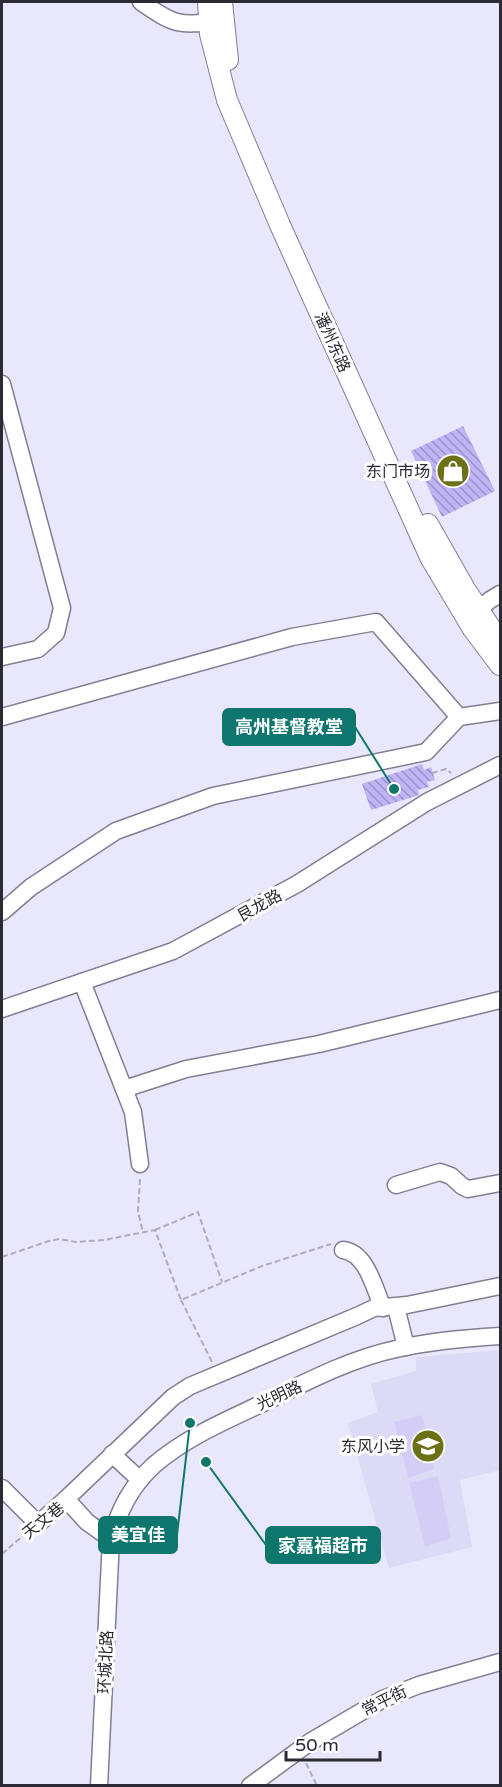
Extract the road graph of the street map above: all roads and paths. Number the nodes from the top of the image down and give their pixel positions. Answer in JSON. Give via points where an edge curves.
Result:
{"nodes":[{"id":1,"x":141,"y":2,"type":"edge"},
{"id":2,"x":208,"y":2,"type":"edge"},
{"id":3,"x":218,"y":15,"type":"edge"},
{"id":4,"x":2,"y":384,"type":"edge"},
{"id":5,"x":501,"y":594,"type":"edge"},
{"id":6,"x":473,"y":615,"type":"junction"},
{"id":7,"x":501,"y":642,"type":"edge"},
{"id":8,"x":2,"y":657,"type":"edge"},
{"id":9,"x":501,"y":665,"type":"edge"},
{"id":10,"x":501,"y":711,"type":"edge"},
{"id":11,"x":2,"y":717,"type":"edge"},
{"id":12,"x":459,"y":717,"type":"junction"},
{"id":13,"x":501,"y":765,"type":"edge"},
{"id":14,"x":446,"y":769,"type":"dead end"},
{"id":15,"x":432,"y":773,"type":"dead end"},
{"id":16,"x":2,"y":912,"type":"edge"},
{"id":17,"x":82,"y":982,"type":"junction"},
{"id":18,"x":501,"y":1000,"type":"edge"},
{"id":19,"x":2,"y":1009,"type":"edge"},
{"id":20,"x":124,"y":1089,"type":"junction"},
{"id":21,"x":140,"y":1164,"type":"joint"},
{"id":22,"x":501,"y":1183,"type":"edge"},
{"id":23,"x":396,"y":1185,"type":"dead end"},
{"id":24,"x":155,"y":1230,"type":"junction"},
{"id":25,"x":143,"y":1233,"type":"junction"},
{"id":26,"x":337,"y":1247,"type":"joint"},
{"id":27,"x":2,"y":1257,"type":"edge"},
{"id":28,"x":222,"y":1282,"type":"junction"},
{"id":29,"x":501,"y":1286,"type":"edge"},
{"id":30,"x":181,"y":1300,"type":"junction"},
{"id":31,"x":389,"y":1307,"type":"junction"},
{"id":32,"x":501,"y":1336,"type":"edge"},
{"id":33,"x":406,"y":1347,"type":"junction"},
{"id":34,"x":218,"y":1374,"type":"junction"},
{"id":35,"x":112,"y":1454,"type":"junction"},
{"id":36,"x":140,"y":1480,"type":"junction"},
{"id":37,"x":2,"y":1488,"type":"edge"},
{"id":38,"x":66,"y":1498,"type":"junction"},
{"id":39,"x":38,"y":1524,"type":"junction"},
{"id":40,"x":111,"y":1539,"type":"junction"},
{"id":41,"x":2,"y":1554,"type":"edge"},
{"id":42,"x":501,"y":1662,"type":"edge"},
{"id":43,"x":300,"y":1750,"type":"junction"},
{"id":44,"x":99,"y":1785,"type":"edge"},
{"id":45,"x":250,"y":1785,"type":"edge"},
{"id":46,"x":316,"y":1785,"type":"edge"}],
"edges":[{"from":1,"to":3,"type":"street","via":[[180,24],[192,25]]},
{"from":2,"to":3,"type":"main road","name":"潘州东路"},
{"from":3,"to":6,"type":"main road","name":"潘州东路","via":[[220,78],[251,159],[413,523],[430,557]]},
{"from":4,"to":8,"type":"street","via":[[62,608],[56,633],[38,649]]},
{"from":5,"to":6,"type":"street"},
{"from":6,"to":7,"type":"main road","name":"潘州东路"},
{"from":6,"to":9,"type":"main road","name":"潘州东路"},
{"from":10,"to":12,"type":"street"},
{"from":11,"to":12,"type":"street","via":[[292,637],[376,622]]},
{"from":12,"to":16,"type":"street","via":[[426,752],[213,796],[116,831],[31,887]]},
{"from":13,"to":17,"type":"street","name":"艮龙路","via":[[427,802],[297,884],[173,951]]},
{"from":14,"to":15,"type":"path"},
{"from":17,"to":19,"type":"street","name":"艮龙路"},
{"from":17,"to":20,"type":"street"},
{"from":18,"to":20,"type":"street","via":[[319,1044],[186,1069]]},
{"from":20,"to":21,"type":"street","via":[[133,1112]]},
{"from":21,"to":25,"type":"path","via":[[138,1211]]},
{"from":22,"to":23,"type":"street","via":[[468,1189],[440,1172]]},
{"from":24,"to":25,"type":"path"},
{"from":24,"to":28,"type":"path","via":[[198,1212]]},
{"from":24,"to":30,"type":"path"},
{"from":25,"to":27,"type":"path","via":[[85,1242],[59,1239]]},
{"from":26,"to":28,"type":"path","via":[[262,1266]]},
{"from":26,"to":31,"type":"street","via":[[359,1259]]},
{"from":28,"to":30,"type":"path"},
{"from":29,"to":31,"type":"street"},
{"from":30,"to":34,"type":"path"},
{"from":31,"to":33,"type":"street"},
{"from":31,"to":34,"type":"street","via":[[368,1310]]},
{"from":32,"to":33,"type":"street","name":"光明路"},
{"from":33,"to":36,"type":"street","name":"光明路","via":[[324,1374],[227,1420],[182,1445]]},
{"from":34,"to":35,"type":"street","via":[[174,1397]]},
{"from":35,"to":36,"type":"street"},
{"from":35,"to":38,"type":"street"},
{"from":36,"to":40,"type":"street","name":"光明路","via":[[126,1498]]},
{"from":37,"to":39,"type":"street"},
{"from":38,"to":39,"type":"street","name":"天文巷"},
{"from":38,"to":40,"type":"street","name":"天文巷","via":[[87,1522]]},
{"from":39,"to":41,"type":"path","name":"天文巷"},
{"from":40,"to":44,"type":"street","name":"环城北路"},
{"from":42,"to":43,"type":"street","name":"常平街","via":[[401,1690]]},
{"from":43,"to":45,"type":"street","name":"常平街"},
{"from":43,"to":46,"type":"path"}]}
